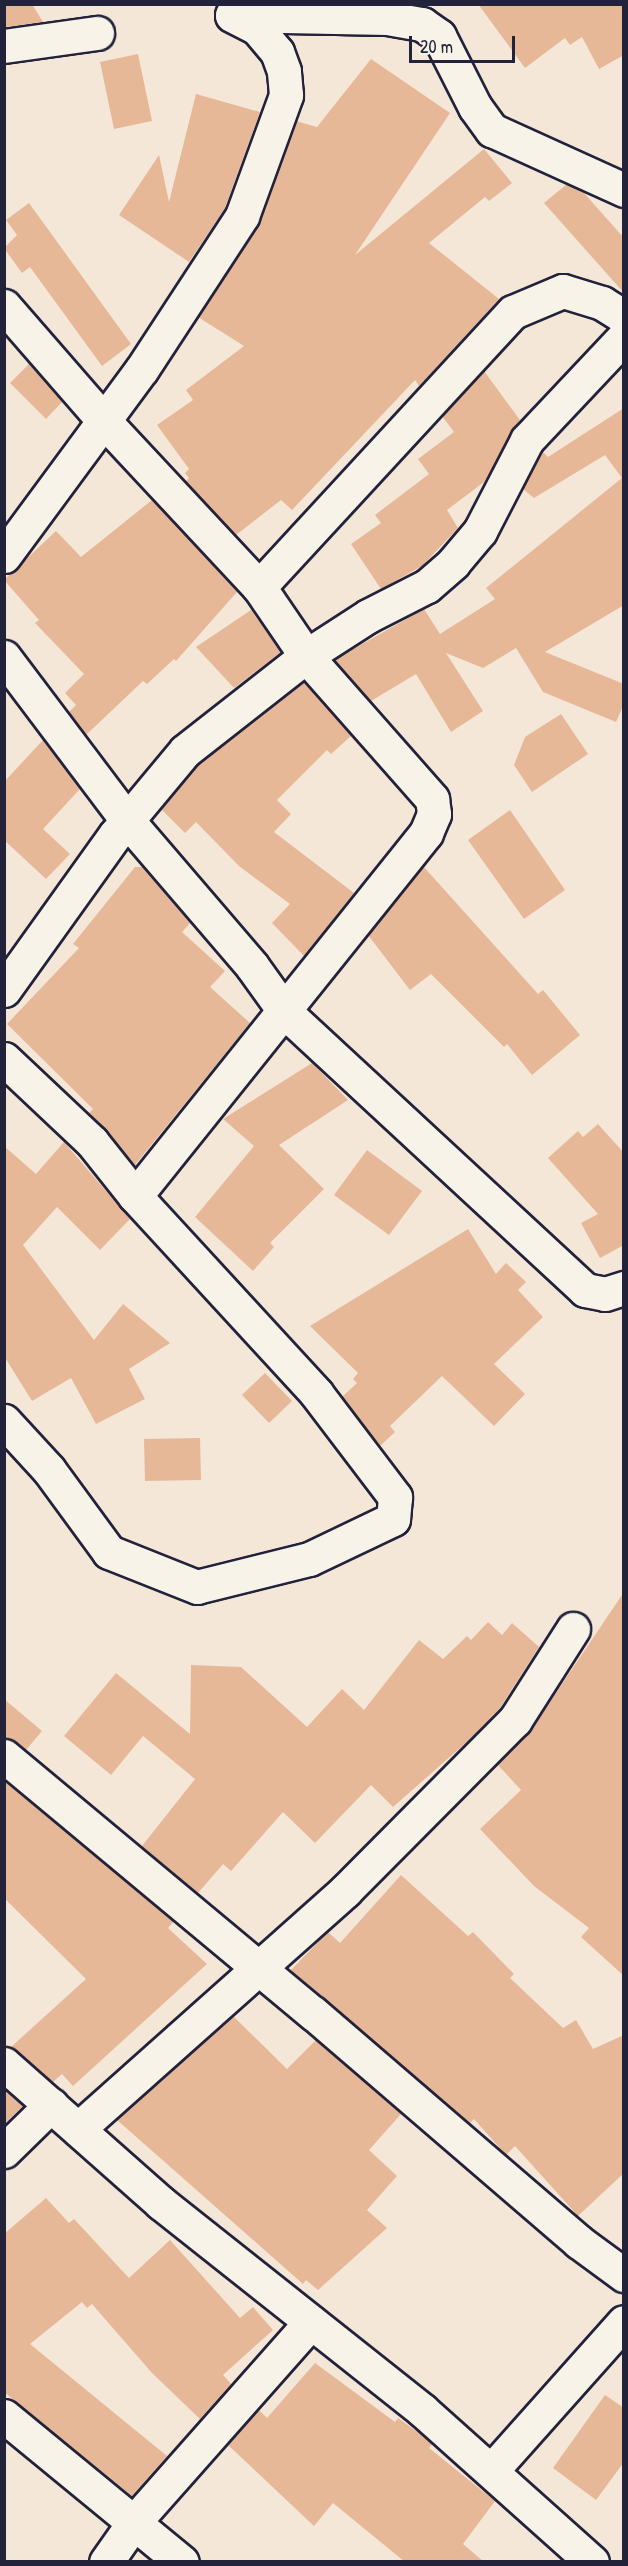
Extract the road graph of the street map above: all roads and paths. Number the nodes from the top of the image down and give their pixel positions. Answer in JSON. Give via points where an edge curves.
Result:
{"nodes":[{"id":1,"x":232,"y":10,"type":"edge"},
{"id":2,"x":98,"y":33,"type":"dead end"},
{"id":3,"x":4,"y":46,"type":"edge"},
{"id":4,"x":624,"y":190,"type":"edge"},
{"id":5,"x":4,"y":306,"type":"edge"},
{"id":6,"x":624,"y":317,"type":"edge"},
{"id":7,"x":624,"y":337,"type":"edge"},
{"id":8,"x":104,"y":421,"type":"junction"},
{"id":9,"x":4,"y":556,"type":"edge"},
{"id":10,"x":259,"y":586,"type":"junction"},
{"id":11,"x":306,"y":656,"type":"junction"},
{"id":12,"x":4,"y":657,"type":"edge"},
{"id":13,"x":127,"y":820,"type":"junction"},
{"id":14,"x":4,"y":990,"type":"edge"},
{"id":15,"x":285,"y":1012,"type":"junction"},
{"id":16,"x":4,"y":1059,"type":"edge"},
{"id":17,"x":135,"y":1196,"type":"junction"},
{"id":18,"x":624,"y":1288,"type":"edge"},
{"id":19,"x":4,"y":1420,"type":"edge"},
{"id":20,"x":573,"y":1629,"type":"dead end"},
{"id":21,"x":4,"y":1756,"type":"edge"},
{"id":22,"x":259,"y":1968,"type":"junction"},
{"id":23,"x":4,"y":2064,"type":"edge"},
{"id":24,"x":51,"y":2105,"type":"junction"},
{"id":25,"x":78,"y":2129,"type":"junction"},
{"id":26,"x":4,"y":2151,"type":"edge"},
{"id":27,"x":624,"y":2275,"type":"edge"},
{"id":28,"x":311,"y":2322,"type":"junction"},
{"id":29,"x":624,"y":2322,"type":"edge"},
{"id":30,"x":4,"y":2416,"type":"edge"},
{"id":31,"x":492,"y":2470,"type":"junction"},
{"id":32,"x":134,"y":2522,"type":"junction"},
{"id":33,"x":583,"y":2559,"type":"edge"},
{"id":34,"x":106,"y":2562,"type":"edge"},
{"id":35,"x":182,"y":2562,"type":"edge"}],
"edges":[{"from":1,"to":4,"type":"street","via":[[387,18],[422,24],[439,36],[475,107],[492,130]]},
{"from":1,"to":8,"type":"street","via":[[257,28],[277,52],[286,95],[242,216]]},
{"from":2,"to":3,"type":"street"},
{"from":5,"to":8,"type":"street"},
{"from":6,"to":10,"type":"street","via":[[602,303],[562,291],[513,312]]},
{"from":7,"to":11,"type":"street","via":[[527,440],[480,531],[453,563],[426,586],[368,616]]},
{"from":8,"to":9,"type":"street"},
{"from":8,"to":10,"type":"street"},
{"from":10,"to":11,"type":"street"},
{"from":11,"to":13,"type":"street","via":[[185,751]]},
{"from":11,"to":15,"type":"street","via":[[432,799],[434,814],[426,832],[312,970]]},
{"from":12,"to":13,"type":"street"},
{"from":13,"to":14,"type":"street"},
{"from":13,"to":15,"type":"street","via":[[252,966]]},
{"from":15,"to":17,"type":"street"},
{"from":15,"to":18,"type":"street","via":[[585,1290],[605,1294]]},
{"from":16,"to":17,"type":"street","via":[[92,1142]]},
{"from":17,"to":19,"type":"street","via":[[316,1393],[395,1497],[393,1519],[309,1559],[197,1587],[109,1552],[49,1470]]},
{"from":20,"to":22,"type":"street","via":[[515,1720],[345,1891]]},
{"from":21,"to":22,"type":"street"},
{"from":22,"to":25,"type":"street"},
{"from":22,"to":27,"type":"street","via":[[579,2242]]},
{"from":23,"to":24,"type":"street"},
{"from":24,"to":25,"type":"street"},
{"from":24,"to":26,"type":"street"},
{"from":25,"to":28,"type":"street","via":[[161,2203]]},
{"from":28,"to":31,"type":"street"},
{"from":28,"to":32,"type":"street"},
{"from":29,"to":31,"type":"street"},
{"from":30,"to":32,"type":"street"},
{"from":31,"to":33,"type":"street"},
{"from":32,"to":34,"type":"street"},
{"from":32,"to":35,"type":"street"}]}
